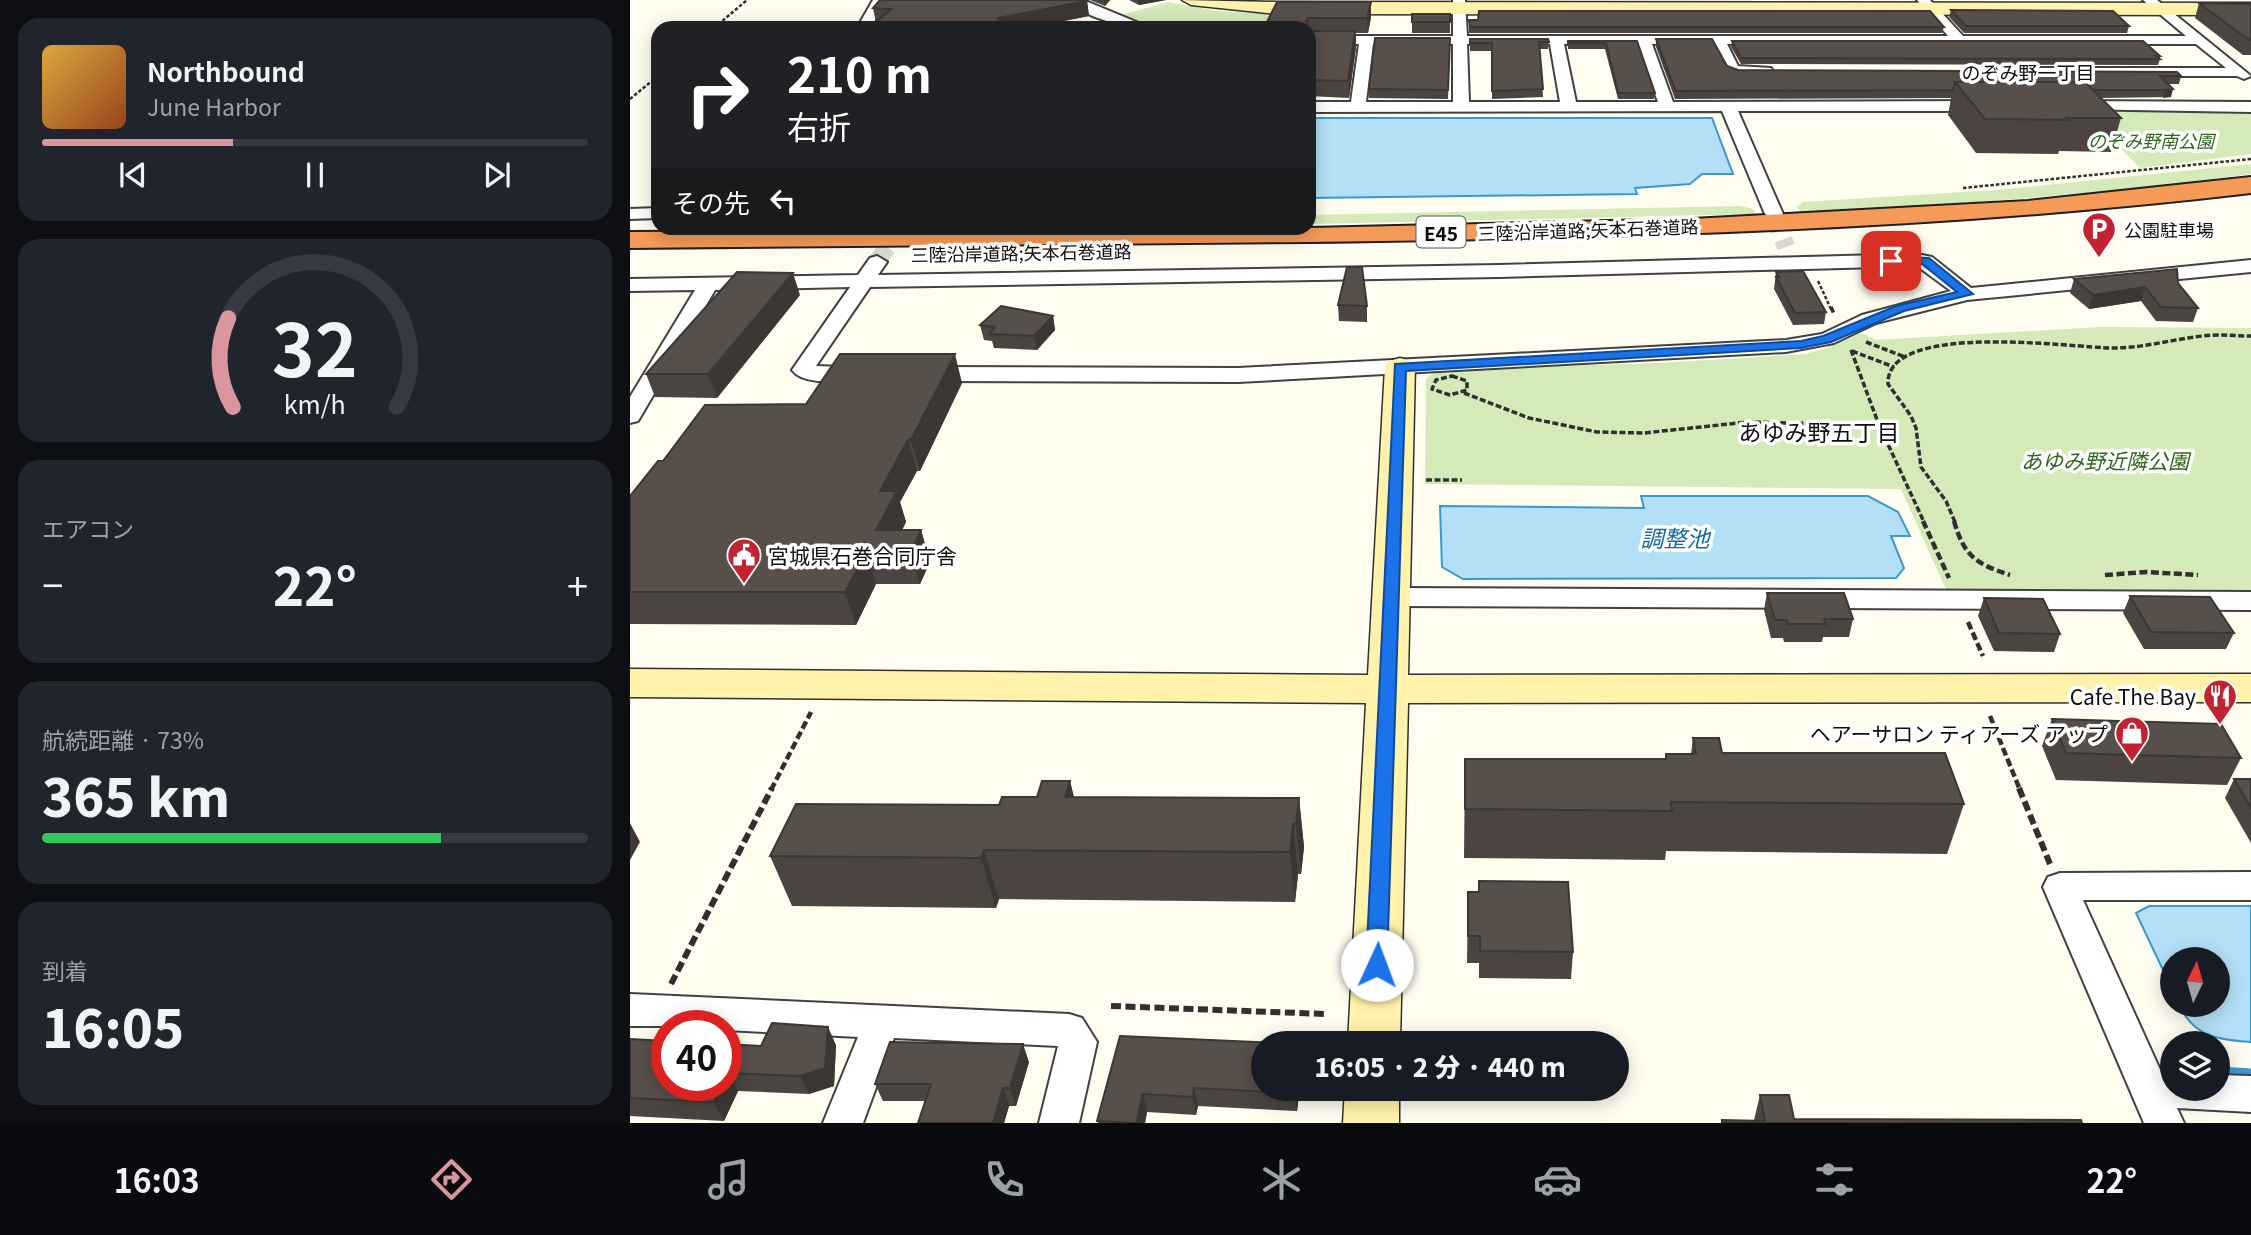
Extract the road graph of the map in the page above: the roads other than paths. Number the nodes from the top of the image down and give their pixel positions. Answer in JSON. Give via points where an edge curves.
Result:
{"nodes":[{"id":1,"x":1191,"y":0,"type":"edge"},
{"id":2,"x":1073,"y":1,"type":"edge"},
{"id":3,"x":882,"y":2,"type":"edge"},
{"id":4,"x":1057,"y":3,"type":"edge"},
{"id":5,"x":1459,"y":4,"type":"edge"},
{"id":6,"x":1927,"y":4,"type":"edge"},
{"id":7,"x":2155,"y":4,"type":"edge"},
{"id":8,"x":2251,"y":9,"type":"edge"},
{"id":9,"x":869,"y":21,"type":"edge"},
{"id":10,"x":1118,"y":21,"type":"edge"},
{"id":11,"x":1958,"y":39,"type":"junction"},
{"id":12,"x":1316,"y":40,"type":"edge"},
{"id":13,"x":1367,"y":40,"type":"junction"},
{"id":14,"x":1461,"y":40,"type":"junction"},
{"id":15,"x":1556,"y":40,"type":"junction"},
{"id":16,"x":1644,"y":40,"type":"junction"},
{"id":17,"x":1718,"y":40,"type":"junction"},
{"id":18,"x":2200,"y":40,"type":"junction"},
{"id":19,"x":1779,"y":71,"type":"edge"},
{"id":20,"x":2014,"y":72,"type":"edge"},
{"id":21,"x":2246,"y":76,"type":"edge"},
{"id":22,"x":2005,"y":106,"type":"edge"},
{"id":23,"x":2058,"y":106,"type":"edge"},
{"id":24,"x":1316,"y":107,"type":"edge"},
{"id":25,"x":1358,"y":107,"type":"junction"},
{"id":26,"x":1461,"y":107,"type":"junction"},
{"id":27,"x":1569,"y":107,"type":"junction"},
{"id":28,"x":1667,"y":107,"type":"junction"},
{"id":29,"x":1728,"y":107,"type":"junction"},
{"id":30,"x":2251,"y":107,"type":"edge"},
{"id":31,"x":2251,"y":185,"type":"edge"},
{"id":32,"x":2251,"y":200,"type":"edge"},
{"id":33,"x":651,"y":213,"type":"edge"},
{"id":34,"x":630,"y":214,"type":"edge"},
{"id":35,"x":1774,"y":214,"type":"tunnel mouth"},
{"id":36,"x":1316,"y":234,"type":"edge"},
{"id":37,"x":1159,"y":235,"type":"edge"},
{"id":38,"x":630,"y":240,"type":"edge"},
{"id":39,"x":630,"y":255,"type":"edge"},
{"id":40,"x":877,"y":262,"type":"tunnel mouth"},
{"id":41,"x":2251,"y":266,"type":"edge"},
{"id":42,"x":864,"y":282,"type":"junction"},
{"id":43,"x":630,"y":285,"type":"edge"},
{"id":44,"x":708,"y":285,"type":"junction"},
{"id":45,"x":1967,"y":294,"type":"junction"},
{"id":46,"x":1400,"y":367,"type":"junction"},
{"id":47,"x":880,"y":373,"type":"edge"},
{"id":48,"x":907,"y":373,"type":"edge"},
{"id":49,"x":630,"y":416,"type":"edge"},
{"id":50,"x":1392,"y":597,"type":"junction"},
{"id":51,"x":2251,"y":601,"type":"edge"},
{"id":52,"x":630,"y":683,"type":"edge"},
{"id":53,"x":2251,"y":688,"type":"edge"},
{"id":54,"x":1387,"y":689,"type":"junction"},
{"id":55,"x":2251,"y":886,"type":"edge"},
{"id":56,"x":630,"y":1010,"type":"edge"},
{"id":57,"x":882,"y":1022,"type":"junction"},
{"id":58,"x":1374,"y":1031,"type":"edge"},
{"id":59,"x":2251,"y":1094,"type":"edge"},
{"id":60,"x":1372,"y":1101,"type":"edge"},
{"id":61,"x":2156,"y":1106,"type":"edge"},
{"id":62,"x":843,"y":1123,"type":"edge"},
{"id":63,"x":1059,"y":1123,"type":"edge"},
{"id":64,"x":1371,"y":1123,"type":"edge"}],
"edges":[{"from":1,"to":5,"type":"street","via":[[1246,8]]},
{"from":2,"to":4,"type":"street"},
{"from":2,"to":10,"type":"street"},
{"from":3,"to":9,"type":"street"},
{"from":5,"to":6,"type":"street"},
{"from":5,"to":14,"type":"street"},
{"from":6,"to":7,"type":"street"},
{"from":6,"to":11,"type":"street"},
{"from":7,"to":8,"type":"street"},
{"from":7,"to":18,"type":"street"},
{"from":11,"to":17,"type":"street"},
{"from":11,"to":18,"type":"street"},
{"from":12,"to":13,"type":"street"},
{"from":13,"to":14,"type":"street"},
{"from":13,"to":25,"type":"street"},
{"from":14,"to":15,"type":"street"},
{"from":14,"to":26,"type":"street"},
{"from":15,"to":16,"type":"street"},
{"from":15,"to":27,"type":"street"},
{"from":16,"to":17,"type":"street"},
{"from":16,"to":28,"type":"street"},
{"from":17,"to":19,"type":"street","via":[[1733,70]]},
{"from":18,"to":21,"type":"street"},
{"from":20,"to":21,"type":"street"},
{"from":22,"to":29,"type":"street"},
{"from":23,"to":30,"type":"street"},
{"from":24,"to":25,"type":"street"},
{"from":25,"to":26,"type":"street"},
{"from":26,"to":27,"type":"street"},
{"from":27,"to":28,"type":"street"},
{"from":28,"to":29,"type":"street"},
{"from":29,"to":35,"type":"street"},
{"from":31,"to":36,"type":"highway","name":"三陸沿岸道路;矢本石巻道路","number":"E45","via":[[1984,211],[1682,226]]},
{"from":32,"to":39,"type":"highway","name":"三陸沿岸道路;矢本石巻道路","number":"E45","via":[[2010,224],[1684,242]]},
{"from":33,"to":34,"type":"street"},
{"from":37,"to":38,"type":"highway","name":"三陸沿岸道路;矢本石巻道路","number":"E45"},
{"from":40,"to":42,"type":"street"},
{"from":41,"to":45,"type":"street"},
{"from":42,"to":44,"type":"street"},
{"from":42,"to":45,"type":"street","via":[[1796,259],[1925,261]]},
{"from":42,"to":47,"type":"street","via":[[803,370]]},
{"from":43,"to":44,"type":"street"},
{"from":44,"to":49,"type":"street"},
{"from":45,"to":46,"type":"street","via":[[1870,319],[1851,342]]},
{"from":46,"to":48,"type":"street","via":[[1238,375]]},
{"from":46,"to":50,"type":"street"},
{"from":50,"to":51,"type":"street"},
{"from":50,"to":54,"type":"street"},
{"from":52,"to":54,"type":"street"},
{"from":53,"to":54,"type":"street"},
{"from":54,"to":58,"type":"street"},
{"from":55,"to":61,"type":"street","via":[[2060,887]]},
{"from":56,"to":57,"type":"street"},
{"from":57,"to":62,"type":"street"},
{"from":57,"to":63,"type":"street","via":[[1069,1030],[1079,1042]]},
{"from":59,"to":61,"type":"street"},
{"from":60,"to":64,"type":"street"}]}
